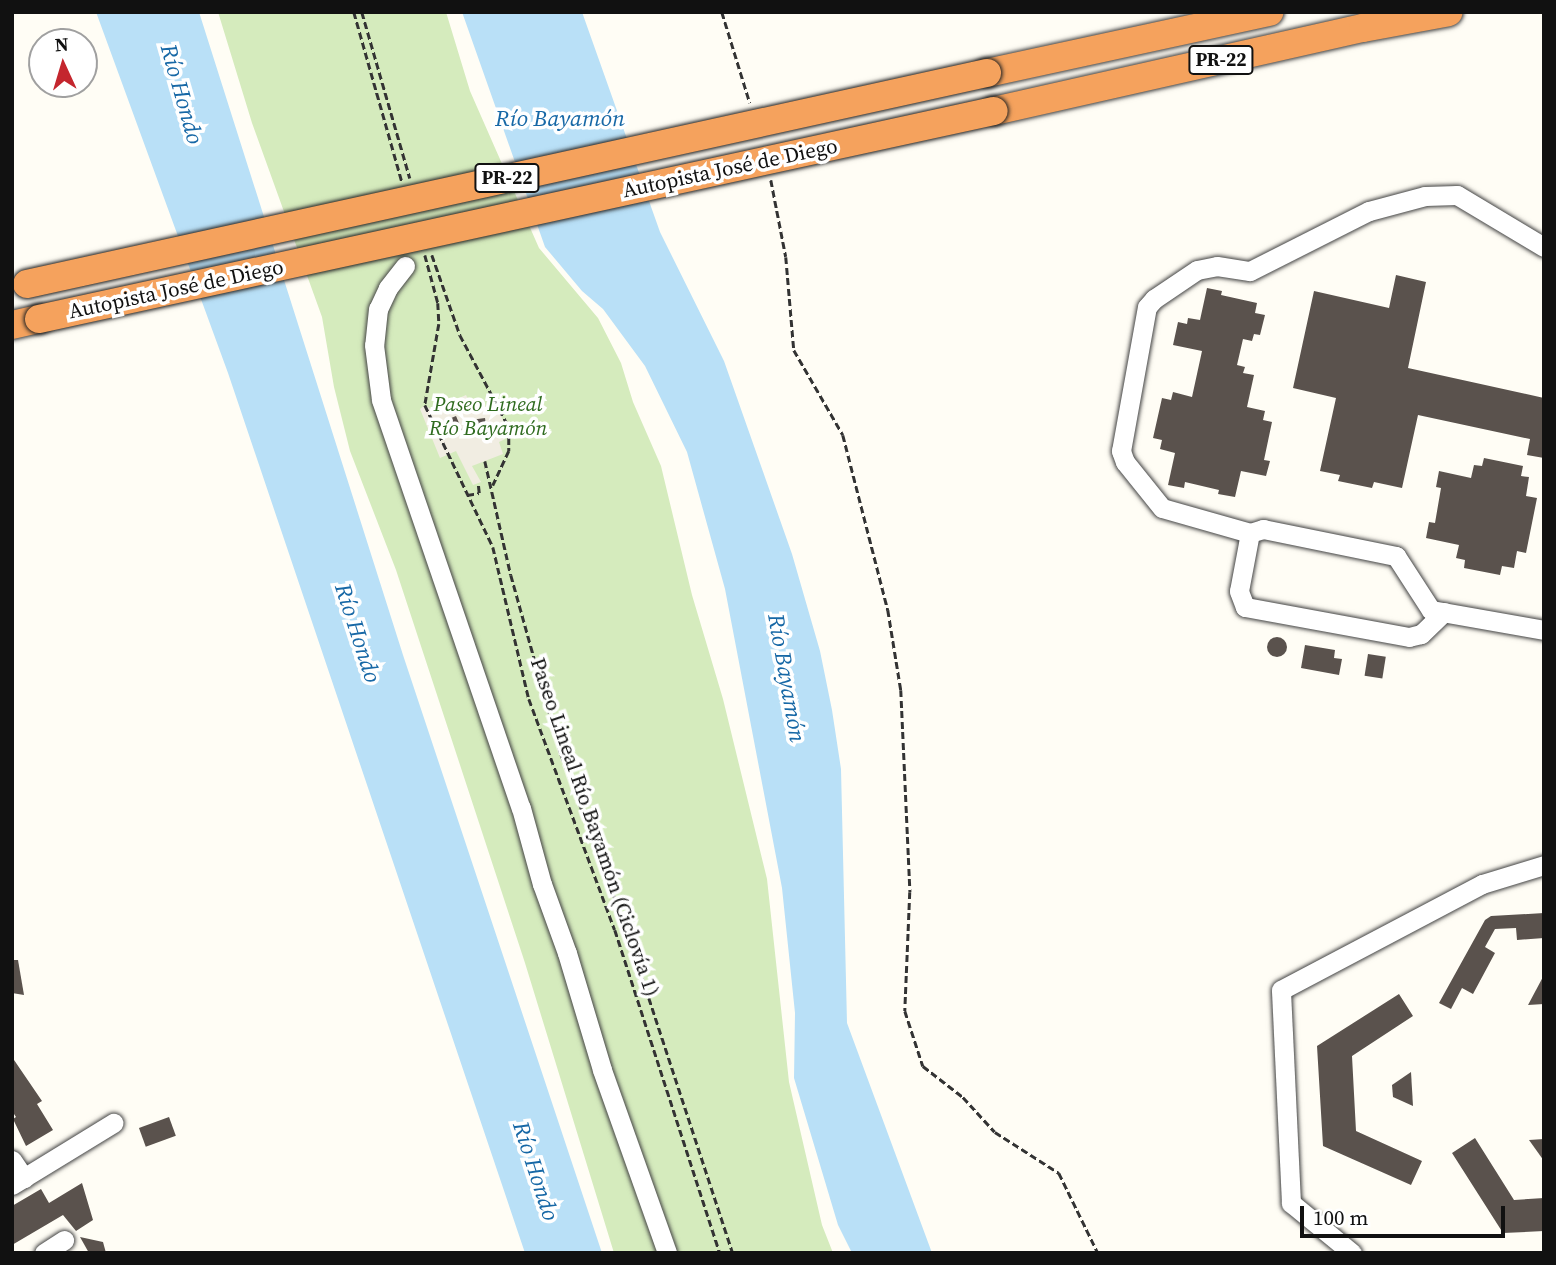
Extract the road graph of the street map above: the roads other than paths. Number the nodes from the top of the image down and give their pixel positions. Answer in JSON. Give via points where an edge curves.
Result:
{"nodes":[{"id":1,"x":1270,"y":12,"type":"edge"},
{"id":2,"x":1448,"y":12,"type":"edge"},
{"id":3,"x":1544,"y":247,"type":"edge"},
{"id":4,"x":405,"y":266,"type":"dead end"},
{"id":5,"x":20,"y":286,"type":"edge"},
{"id":6,"x":24,"y":322,"type":"edge"},
{"id":7,"x":1250,"y":533,"type":"junction"},
{"id":8,"x":1444,"y":612,"type":"junction"},
{"id":9,"x":1544,"y":630,"type":"edge"},
{"id":10,"x":1544,"y":865,"type":"edge"},
{"id":11,"x":113,"y":1123,"type":"dead end"},
{"id":12,"x":12,"y":1160,"type":"edge"},
{"id":13,"x":18,"y":1182,"type":"edge"},
{"id":14,"x":64,"y":1240,"type":"dead end"},
{"id":15,"x":44,"y":1253,"type":"edge"},
{"id":16,"x":667,"y":1253,"type":"edge"},
{"id":17,"x":1352,"y":1253,"type":"edge"}],
"edges":[{"from":1,"to":5,"type":"highway","name":"Autopista José de Diego","number":"PR-22","bridge":true},
{"from":2,"to":6,"type":"highway","name":"Autopista José de Diego","number":"PR-22","bridge":true},
{"from":3,"to":7,"type":"street","via":[[1457,195],[1424,196],[1370,211],[1250,271],[1217,266],[1197,270],[1154,299],[1147,307],[1121,451],[1125,462],[1162,508]]},
{"from":4,"to":16,"type":"street","via":[[378,309],[374,345],[382,400],[517,795],[602,1070]]},
{"from":7,"to":8,"type":"street","via":[[1263,529],[1396,556],[1431,610]]},
{"from":7,"to":8,"type":"street","via":[[1239,591],[1245,607],[1409,637],[1421,634]]},
{"from":8,"to":9,"type":"street"},
{"from":10,"to":17,"type":"street","via":[[1482,884],[1281,990],[1291,1203]]},
{"from":11,"to":13,"type":"street"},
{"from":12,"to":13,"type":"street"},
{"from":14,"to":15,"type":"street"}]}
